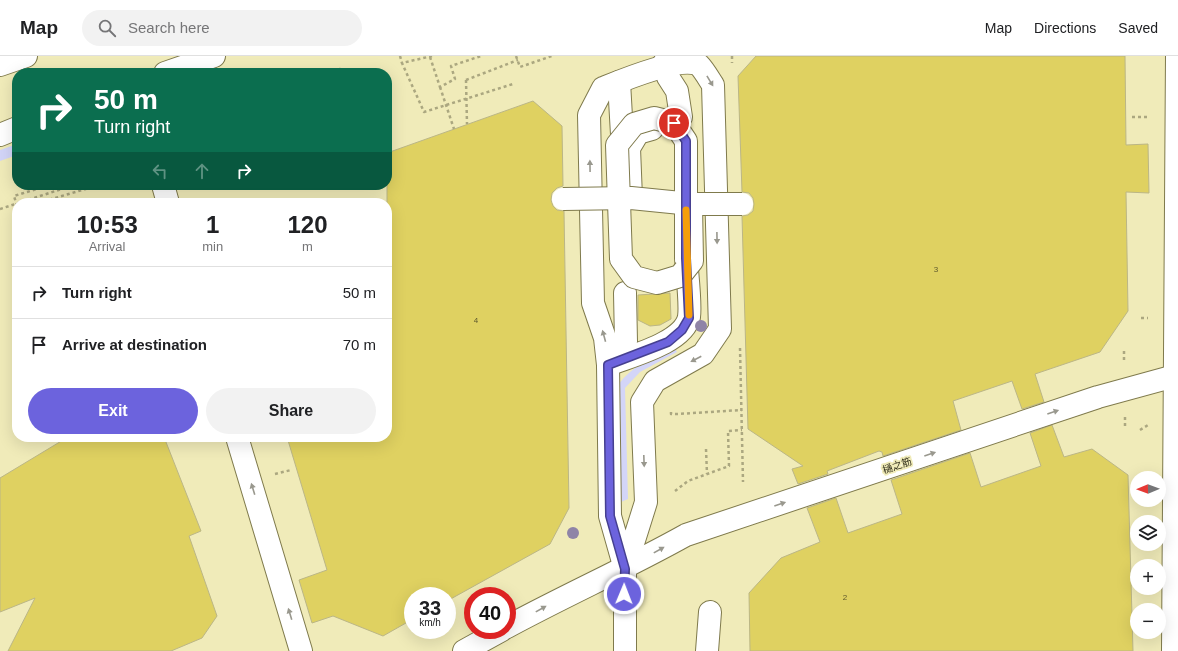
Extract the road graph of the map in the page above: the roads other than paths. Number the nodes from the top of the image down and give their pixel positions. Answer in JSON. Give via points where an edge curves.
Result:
{"nodes":[{"id":1,"x":26,"y":56,"type":"edge"},
{"id":2,"x":214,"y":56,"type":"edge"},
{"id":3,"x":1177,"y":56,"type":"edge"},
{"id":4,"x":664,"y":63,"type":"junction"},
{"id":5,"x":0,"y":65,"type":"edge"},
{"id":6,"x":179,"y":68,"type":"edge"},
{"id":7,"x":619,"y":82,"type":"junction"},
{"id":8,"x":681,"y":117,"type":"dead end"},
{"id":9,"x":12,"y":130,"type":"edge"},
{"id":10,"x":0,"y":135,"type":"edge"},
{"id":11,"x":630,"y":198,"type":"junction"},
{"id":12,"x":563,"y":199,"type":"dead end"},
{"id":13,"x":690,"y":204,"type":"junction"},
{"id":14,"x":742,"y":204,"type":"dead end"},
{"id":15,"x":625,"y":293,"type":"dead end"},
{"id":16,"x":608,"y":365,"type":"junction"},
{"id":17,"x":1176,"y":375,"type":"edge"},
{"id":18,"x":238,"y":442,"type":"edge"},
{"id":19,"x":625,"y":569,"type":"junction"},
{"id":20,"x":710,"y":612,"type":"dead end"},
{"id":21,"x":516,"y":622,"type":"edge"},
{"id":22,"x":486,"y":639,"type":"edge"},
{"id":23,"x":301,"y":651,"type":"edge"},
{"id":24,"x":464,"y":651,"type":"edge"},
{"id":25,"x":625,"y":651,"type":"edge"},
{"id":26,"x":707,"y":651,"type":"edge"},
{"id":27,"x":1173,"y":651,"type":"edge"}],
"edges":[{"from":1,"to":5,"type":"main road"},
{"from":2,"to":6,"type":"main road"},
{"from":3,"to":17,"type":"main road"},
{"from":4,"to":7,"type":"main road"},
{"from":4,"to":8,"type":"main road","via":[[668,77],[677,91]]},
{"from":4,"to":19,"type":"main road","one_way":true,"via":[[681,60],[698,64],[714,85],[720,329],[704,354],[655,381],[642,402],[646,502]]},
{"from":7,"to":11,"type":"main road","bridge":true,"via":[[629,256],[639,269],[657,274],[674,268],[681,256],[677,144],[668,132],[654,128],[638,132],[629,148]]},
{"from":16,"to":7,"type":"main road","one_way":true,"via":[[604,338],[593,303],[589,115],[603,88]]},
{"from":9,"to":10,"type":"main road"},
{"from":11,"to":12,"type":"main road","bridge":true},
{"from":11,"to":13,"type":"main road","bridge":true},
{"from":13,"to":14,"type":"main road","bridge":true},
{"from":13,"to":16,"type":"main road","bridge":true,"via":[[692,261],[680,276],[657,283],[634,277],[621,259],[617,145],[634,124],[654,118],[674,123],[686,141],[686,258],[689,318],[682,330],[668,342]]},
{"from":15,"to":16,"type":"main road","via":[[626,342]]},
{"from":16,"to":19,"type":"main road","via":[[610,516]]},
{"from":19,"to":17,"type":"main road","name":"樋之筋","one_way":true,"via":[[686,535],[1098,397]]},
{"from":17,"to":27,"type":"main road"},
{"from":23,"to":18,"type":"main road","one_way":true},
{"from":21,"to":19,"type":"main road","name":"樋之筋","one_way":true,"via":[[563,597]]},
{"from":19,"to":25,"type":"main road"},
{"from":20,"to":26,"type":"main road"},
{"from":22,"to":24,"type":"main road"}]}
